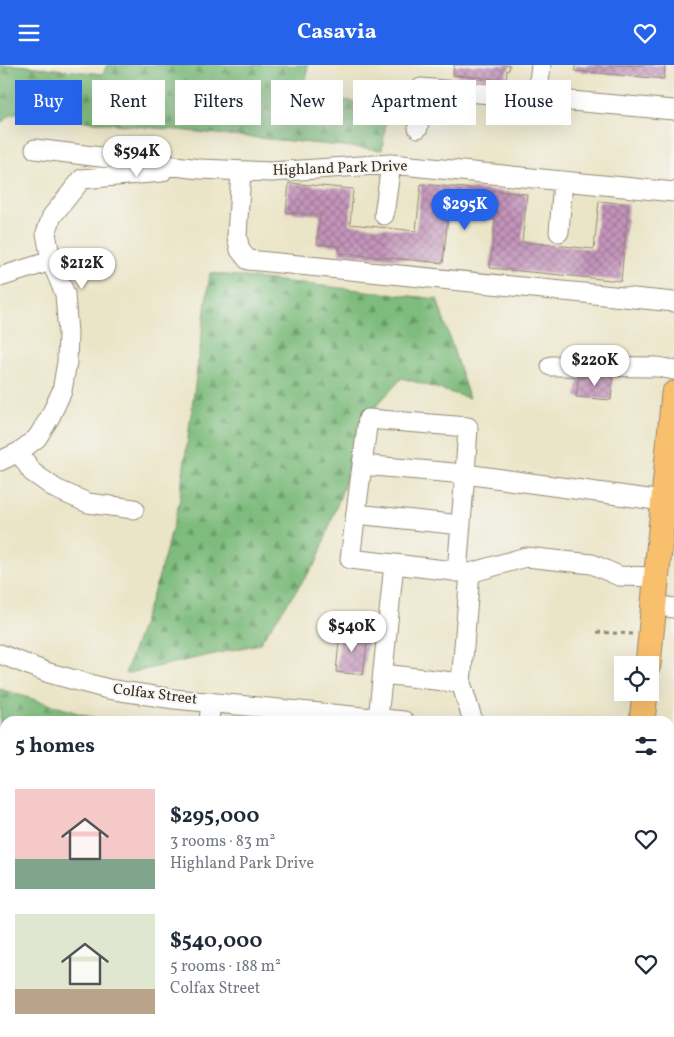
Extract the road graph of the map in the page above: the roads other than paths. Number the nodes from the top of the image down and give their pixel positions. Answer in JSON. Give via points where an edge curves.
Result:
{"nodes":[{"id":1,"x":541,"y":65,"type":"edge"},
{"id":2,"x":539,"y":80,"type":"edge"},
{"id":3,"x":486,"y":94,"type":"edge"},
{"id":4,"x":571,"y":101,"type":"edge"},
{"id":5,"x":674,"y":110,"type":"edge"},
{"id":6,"x":418,"y":128,"type":"dead end"},
{"id":7,"x":35,"y":149,"type":"dead end"},
{"id":8,"x":391,"y":164,"type":"junction"},
{"id":9,"x":200,"y":169,"type":"junction"},
{"id":10,"x":241,"y":171,"type":"junction"},
{"id":11,"x":563,"y":181,"type":"junction"},
{"id":12,"x":674,"y":192,"type":"edge"},
{"id":13,"x":384,"y":215,"type":"dead end"},
{"id":14,"x":559,"y":232,"type":"dead end"},
{"id":15,"x":51,"y":261,"type":"junction"},
{"id":16,"x":0,"y":277,"type":"edge"},
{"id":17,"x":674,"y":302,"type":"edge"},
{"id":18,"x":551,"y":366,"type":"dead end"},
{"id":19,"x":674,"y":370,"type":"edge"},
{"id":20,"x":674,"y":395,"type":"edge"},
{"id":21,"x":673,"y":422,"type":"edge"},
{"id":22,"x":19,"y":452,"type":"junction"},
{"id":23,"x":0,"y":461,"type":"edge"},
{"id":24,"x":362,"y":465,"type":"junction"},
{"id":25,"x":465,"y":475,"type":"junction"},
{"id":26,"x":667,"y":492,"type":"edge"},
{"id":27,"x":134,"y":509,"type":"dead end"},
{"id":28,"x":356,"y":514,"type":"junction"},
{"id":29,"x":461,"y":525,"type":"junction"},
{"id":30,"x":394,"y":564,"type":"junction"},
{"id":31,"x":463,"y":572,"type":"junction"},
{"id":32,"x":656,"y":577,"type":"junction"},
{"id":33,"x":664,"y":607,"type":"edge"},
{"id":34,"x":0,"y":654,"type":"edge"},
{"id":35,"x":650,"y":656,"type":"edge"},
{"id":36,"x":383,"y":674,"type":"junction"},
{"id":37,"x":461,"y":683,"type":"junction"},
{"id":38,"x":644,"y":701,"type":"edge"},
{"id":39,"x":211,"y":702,"type":"junction"},
{"id":40,"x":210,"y":716,"type":"edge"},
{"id":41,"x":349,"y":716,"type":"edge"},
{"id":42,"x":378,"y":716,"type":"edge"},
{"id":43,"x":471,"y":716,"type":"edge"},
{"id":44,"x":643,"y":716,"type":"edge"}],
"edges":[{"from":1,"to":2,"type":"street"},
{"from":3,"to":6,"type":"street","via":[[421,88]]},
{"from":4,"to":5,"type":"street"},
{"from":7,"to":9,"type":"street","name":"Highland Park Drive"},
{"from":8,"to":10,"type":"street","name":"Highland Park Drive"},
{"from":8,"to":11,"type":"street","name":"Highland Park Drive"},
{"from":8,"to":13,"type":"street"},
{"from":9,"to":10,"type":"street","name":"Highland Park Drive"},
{"from":9,"to":15,"type":"street","via":[[82,179],[52,216],[46,233]]},
{"from":10,"to":17,"type":"street","via":[[237,236],[240,250],[248,260]]},
{"from":11,"to":12,"type":"street","name":"Highland Park Drive"},
{"from":11,"to":14,"type":"street"},
{"from":15,"to":16,"type":"street"},
{"from":15,"to":22,"type":"street","via":[[65,294],[67,362],[62,391],[50,417],[37,438]]},
{"from":18,"to":19,"type":"street"},
{"from":20,"to":21,"type":"main road"},
{"from":21,"to":26,"type":"main road"},
{"from":22,"to":23,"type":"street"},
{"from":22,"to":27,"type":"street","via":[[32,472],[56,489],[88,503]]},
{"from":24,"to":25,"type":"street"},
{"from":24,"to":25,"type":"street","via":[[368,419],[468,427]]},
{"from":24,"to":28,"type":"street"},
{"from":25,"to":26,"type":"street"},
{"from":25,"to":29,"type":"street"},
{"from":26,"to":32,"type":"main road"},
{"from":28,"to":29,"type":"street"},
{"from":28,"to":30,"type":"street","via":[[350,559]]},
{"from":29,"to":31,"type":"street"},
{"from":30,"to":31,"type":"street"},
{"from":30,"to":36,"type":"street"},
{"from":31,"to":32,"type":"street","via":[[526,557],[592,564],[619,576]]},
{"from":31,"to":37,"type":"street"},
{"from":32,"to":33,"type":"main road"},
{"from":33,"to":35,"type":"main road"},
{"from":34,"to":39,"type":"street","name":"Colfax Street","via":[[49,673],[108,689]]},
{"from":36,"to":37,"type":"street"},
{"from":36,"to":42,"type":"street"},
{"from":37,"to":43,"type":"street"},
{"from":38,"to":44,"type":"main road"},
{"from":39,"to":40,"type":"street"},
{"from":39,"to":41,"type":"street","name":"Colfax Street"}]}
